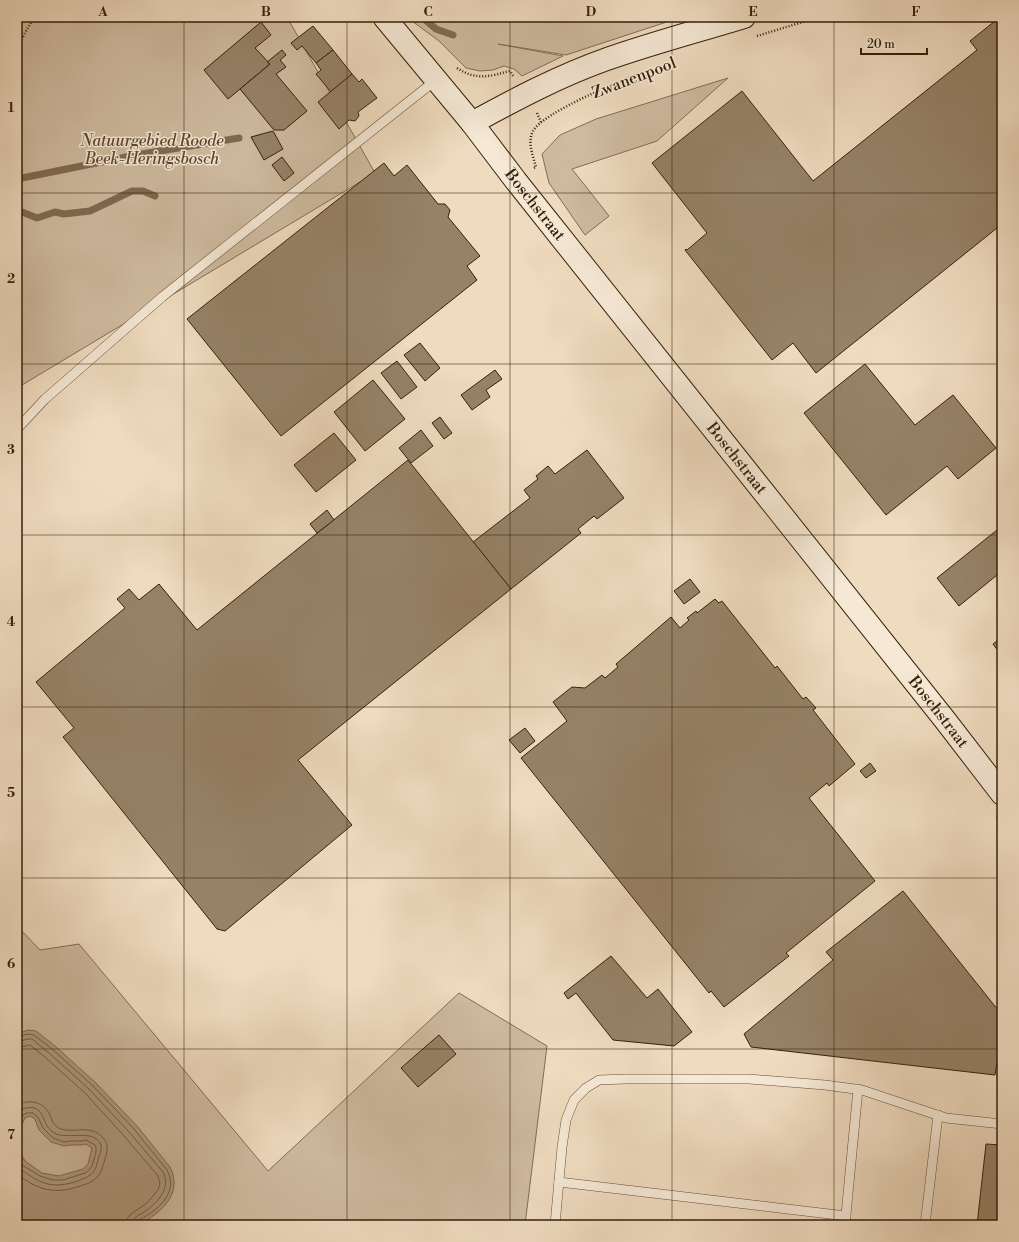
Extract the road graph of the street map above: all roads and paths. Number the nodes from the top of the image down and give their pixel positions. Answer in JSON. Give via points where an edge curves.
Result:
{"nodes":[{"id":1,"x":34,"y":17,"type":"edge"},
{"id":2,"x":384,"y":17,"type":"edge"},
{"id":3,"x":744,"y":17,"type":"edge"},
{"id":4,"x":819,"y":17,"type":"edge"},
{"id":5,"x":751,"y":38,"type":"dead end"},
{"id":6,"x":17,"y":47,"type":"edge"},
{"id":7,"x":454,"y":66,"type":"dead end"},
{"id":8,"x":643,"y":72,"type":"dead end"},
{"id":9,"x":436,"y":80,"type":"junction"},
{"id":10,"x":526,"y":93,"type":"junction"},
{"id":11,"x":541,"y":122,"type":"junction"},
{"id":12,"x":472,"y":123,"type":"junction"},
{"id":13,"x":516,"y":181,"type":"junction"},
{"id":14,"x":17,"y":429,"type":"edge"},
{"id":15,"x":1002,"y":794,"type":"edge"},
{"id":16,"x":858,"y":1090,"type":"junction"},
{"id":17,"x":938,"y":1115,"type":"junction"},
{"id":18,"x":1002,"y":1124,"type":"edge"},
{"id":19,"x":559,"y":1182,"type":"junction"},
{"id":20,"x":845,"y":1220,"type":"edge"},
{"id":21,"x":555,"y":1225,"type":"edge"},
{"id":22,"x":925,"y":1225,"type":"edge"}],
"edges":[{"from":1,"to":6,"type":"path"},
{"from":2,"to":9,"type":"street","name":"Boschstraat"},
{"from":3,"to":10,"type":"street","name":"Zwanenpool","via":[[607,59]]},
{"from":4,"to":5,"type":"path"},
{"from":7,"to":10,"type":"path","via":[[464,73],[483,77],[510,71]]},
{"from":8,"to":11,"type":"path","name":"Zwanenpool","via":[[606,87]]},
{"from":9,"to":12,"type":"street","name":"Boschstraat"},
{"from":9,"to":14,"type":"lane","via":[[162,297],[45,399]]},
{"from":10,"to":11,"type":"path"},
{"from":10,"to":12,"type":"street","name":"Zwanenpool"},
{"from":11,"to":13,"type":"path","name":"Zwanenpool","via":[[533,131],[530,143],[536,167]]},
{"from":12,"to":13,"type":"street","name":"Boschstraat"},
{"from":13,"to":15,"type":"street","name":"Boschstraat"},
{"from":16,"to":17,"type":"lane"},
{"from":16,"to":19,"type":"lane","via":[[749,1079],[599,1080],[574,1100],[566,1120]]},
{"from":16,"to":20,"type":"lane"},
{"from":17,"to":18,"type":"lane"},
{"from":17,"to":22,"type":"lane"},
{"from":19,"to":20,"type":"lane"},
{"from":19,"to":21,"type":"lane"}]}
